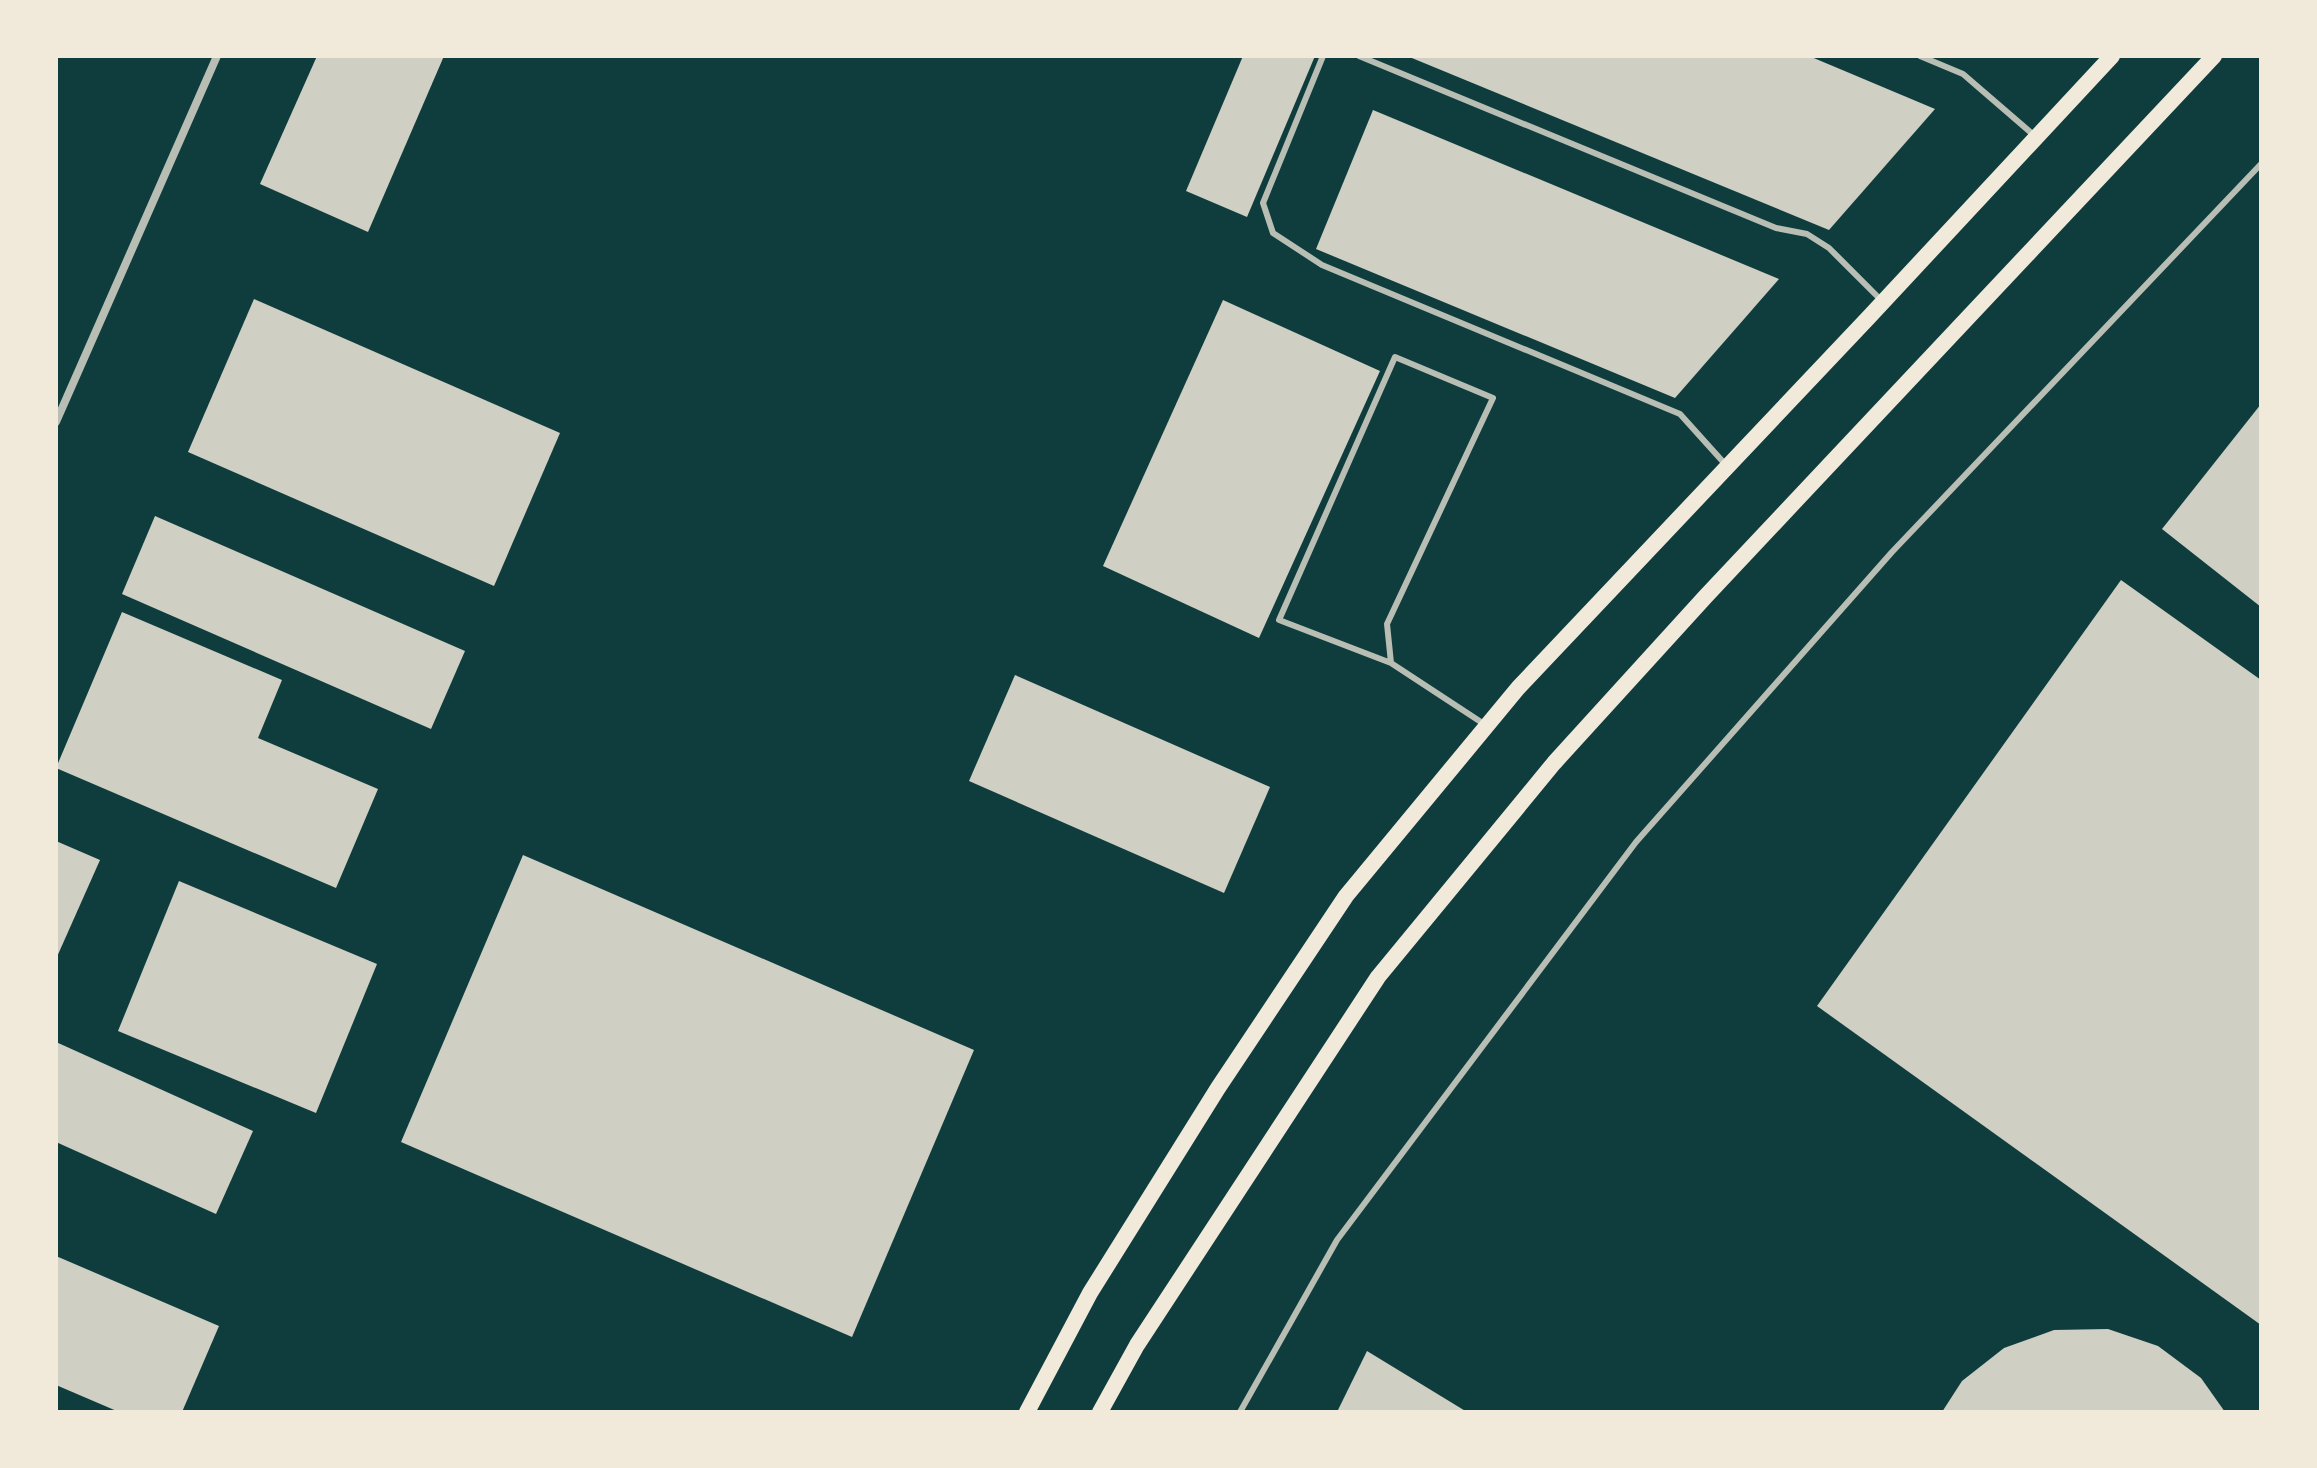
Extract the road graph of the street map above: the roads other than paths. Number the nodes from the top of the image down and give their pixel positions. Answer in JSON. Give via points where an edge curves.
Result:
{"nodes":[{"id":1,"x":217,"y":56,"type":"edge"},
{"id":2,"x":1323,"y":56,"type":"edge"},
{"id":3,"x":1359,"y":56,"type":"edge"},
{"id":4,"x":1920,"y":56,"type":"edge"},
{"id":5,"x":2112,"y":56,"type":"edge"},
{"id":6,"x":2214,"y":56,"type":"edge"},
{"id":7,"x":2036,"y":137,"type":"junction"},
{"id":8,"x":2261,"y":164,"type":"edge"},
{"id":9,"x":1883,"y":302,"type":"junction"},
{"id":10,"x":56,"y":422,"type":"edge"},
{"id":11,"x":1727,"y":467,"type":"junction"},
{"id":12,"x":1391,"y":663,"type":"junction"},
{"id":13,"x":1487,"y":726,"type":"junction"},
{"id":14,"x":1027,"y":1412,"type":"edge"},
{"id":15,"x":1100,"y":1412,"type":"edge"},
{"id":16,"x":1240,"y":1412,"type":"edge"}],
"edges":[{"from":1,"to":10,"type":"street"},
{"from":2,"to":11,"type":"lane","via":[[1263,203],[1273,233],[1322,265],[1680,414]]},
{"from":3,"to":9,"type":"lane","via":[[1776,228],[1807,234],[1829,248]]},
{"from":4,"to":7,"type":"lane","via":[[1963,74]]},
{"from":5,"to":7,"type":"main road"},
{"from":6,"to":15,"type":"main road","via":[[1554,763],[1388,965],[1137,1345]]},
{"from":7,"to":9,"type":"main road"},
{"from":8,"to":16,"type":"lane","via":[[1892,552],[1636,842],[1337,1240]]},
{"from":9,"to":11,"type":"main road"},
{"from":11,"to":13,"type":"main road"},
{"from":12,"to":12,"type":"lane","via":[[1387,624],[1493,398],[1395,357],[1279,620]]},
{"from":12,"to":13,"type":"lane"},
{"from":13,"to":14,"type":"main road","via":[[1346,896],[1106,1268]]}]}
